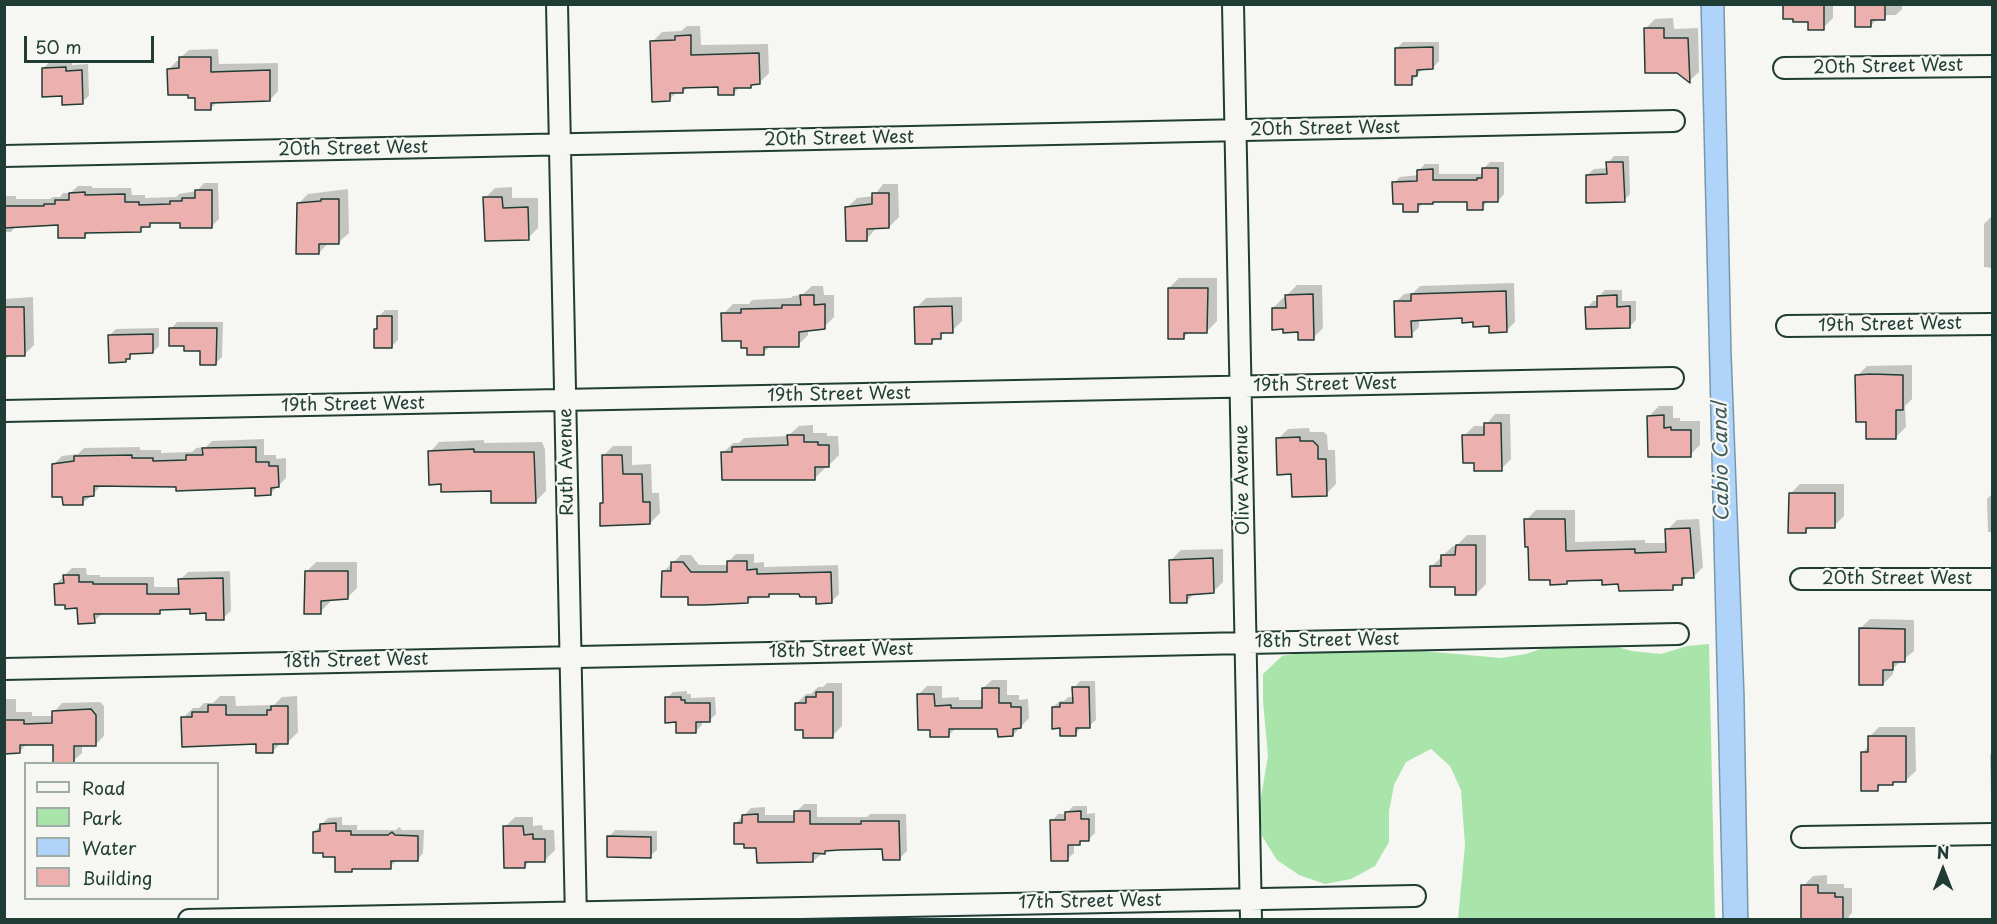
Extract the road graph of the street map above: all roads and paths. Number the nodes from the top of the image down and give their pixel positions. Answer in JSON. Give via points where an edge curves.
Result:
{"nodes":[{"id":1,"x":557,"y":4,"type":"edge"},
{"id":2,"x":1233,"y":4,"type":"edge"},
{"id":3,"x":1992,"y":66,"type":"edge"},
{"id":4,"x":1785,"y":68,"type":"dead end"},
{"id":5,"x":1674,"y":121,"type":"dead end"},
{"id":6,"x":1235,"y":131,"type":"junction"},
{"id":7,"x":561,"y":145,"type":"junction"},
{"id":8,"x":4,"y":156,"type":"edge"},
{"id":9,"x":1992,"y":324,"type":"edge"},
{"id":10,"x":1787,"y":326,"type":"dead end"},
{"id":11,"x":1673,"y":378,"type":"dead end"},
{"id":12,"x":1241,"y":387,"type":"junction"},
{"id":13,"x":566,"y":400,"type":"junction"},
{"id":14,"x":4,"y":411,"type":"edge"},
{"id":15,"x":1801,"y":579,"type":"dead end"},
{"id":16,"x":1992,"y":579,"type":"edge"},
{"id":17,"x":1678,"y":634,"type":"dead end"},
{"id":18,"x":1245,"y":643,"type":"junction"},
{"id":19,"x":571,"y":657,"type":"junction"},
{"id":20,"x":4,"y":669,"type":"edge"},
{"id":21,"x":1992,"y":834,"type":"edge"},
{"id":22,"x":1802,"y":837,"type":"dead end"},
{"id":23,"x":1415,"y":896,"type":"dead end"},
{"id":24,"x":1251,"y":899,"type":"junction"},
{"id":25,"x":576,"y":916,"type":"edge"},
{"id":26,"x":189,"y":920,"type":"edge"},
{"id":27,"x":1251,"y":920,"type":"edge"}],
"edges":[{"from":1,"to":7,"type":"street","name":"Ruth Avenue"},
{"from":2,"to":6,"type":"street","name":"Olive Avenue"},
{"from":3,"to":4,"type":"street","name":"20th Street West"},
{"from":5,"to":6,"type":"street","name":"20th Street West"},
{"from":6,"to":7,"type":"street","name":"20th Street West"},
{"from":6,"to":12,"type":"street","name":"Olive Avenue"},
{"from":7,"to":8,"type":"street","name":"20th Street West"},
{"from":7,"to":13,"type":"street","name":"Ruth Avenue"},
{"from":9,"to":10,"type":"street","name":"19th Street West"},
{"from":11,"to":12,"type":"street","name":"19th Street West"},
{"from":12,"to":13,"type":"street","name":"19th Street West"},
{"from":12,"to":18,"type":"street","name":"Olive Avenue"},
{"from":13,"to":14,"type":"street","name":"19th Street West"},
{"from":13,"to":19,"type":"street","name":"Ruth Avenue"},
{"from":15,"to":16,"type":"street","name":"20th Street West"},
{"from":17,"to":18,"type":"street","name":"18th Street West"},
{"from":18,"to":19,"type":"street","name":"18th Street West"},
{"from":18,"to":24,"type":"street","name":"Olive Avenue"},
{"from":19,"to":20,"type":"street","name":"18th Street West"},
{"from":19,"to":25,"type":"street","name":"Ruth Avenue"},
{"from":21,"to":22,"type":"street"},
{"from":23,"to":24,"type":"street","name":"17th Street West"},
{"from":24,"to":25,"type":"street","name":"17th Street West"},
{"from":24,"to":27,"type":"street","name":"Olive Avenue"},
{"from":25,"to":26,"type":"street","name":"17th Street West"}]}
